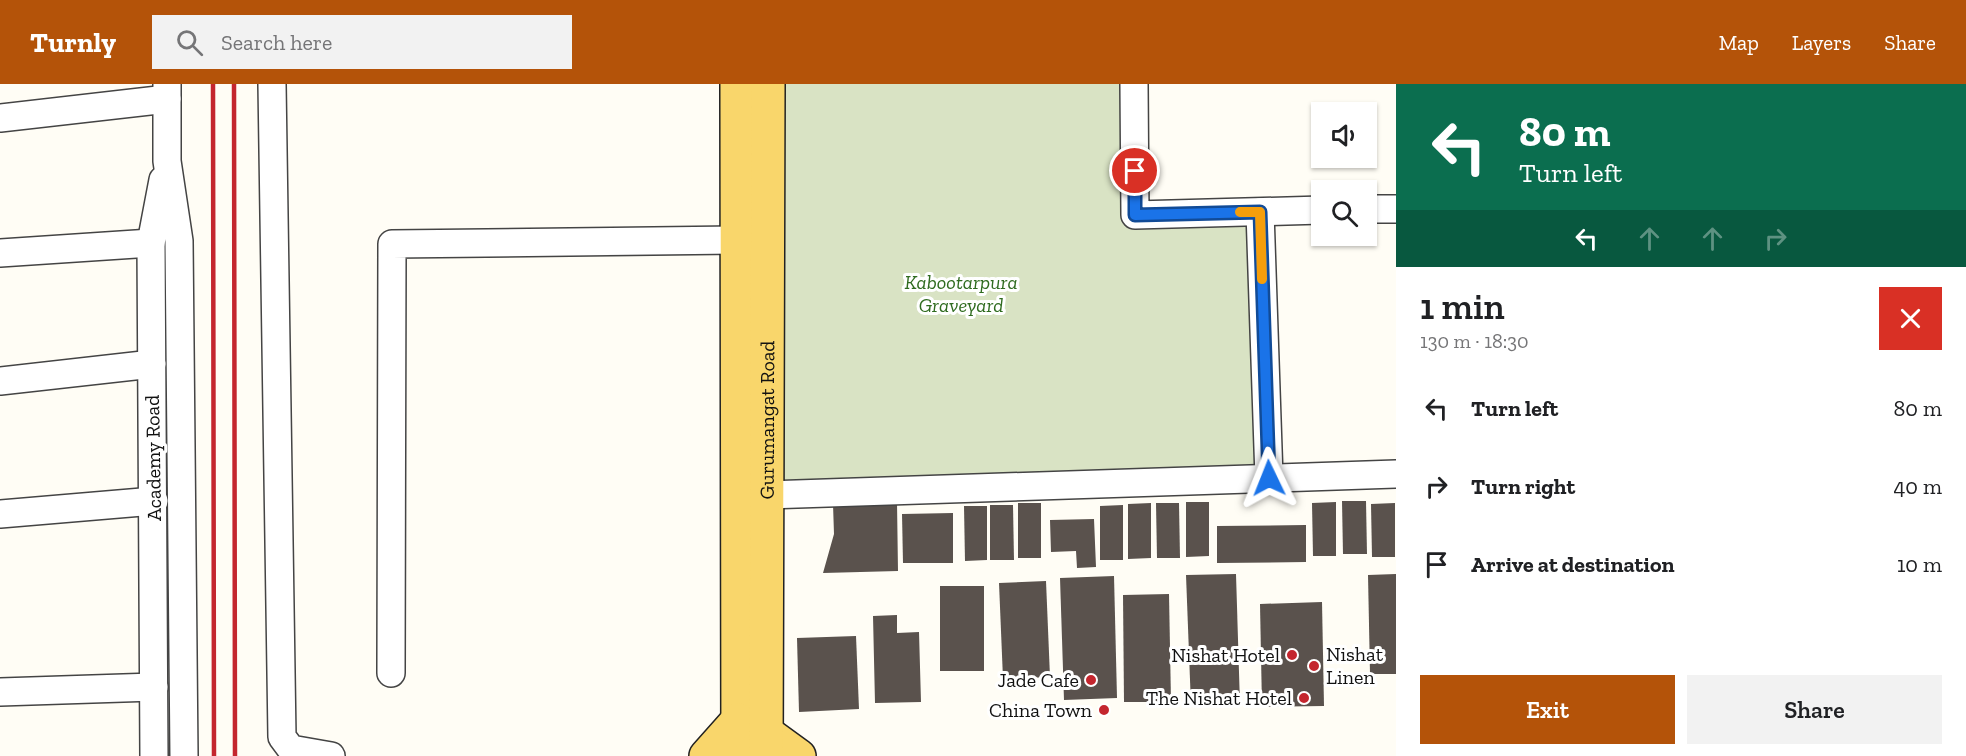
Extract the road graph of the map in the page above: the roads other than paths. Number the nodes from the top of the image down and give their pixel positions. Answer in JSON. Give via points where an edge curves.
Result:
{"nodes":[{"id":1,"x":272,"y":84,"type":"edge"},
{"id":2,"x":737,"y":84,"type":"edge"},
{"id":3,"x":768,"y":84,"type":"edge"},
{"id":4,"x":1134,"y":84,"type":"edge"},
{"id":5,"x":167,"y":91,"type":"edge"},
{"id":6,"x":0,"y":118,"type":"edge"},
{"id":7,"x":167,"y":161,"type":"junction"},
{"id":8,"x":1377,"y":209,"type":"edge"},
{"id":9,"x":1396,"y":209,"type":"edge"},
{"id":10,"x":1311,"y":210,"type":"edge"},
{"id":11,"x":1260,"y":212,"type":"junction"},
{"id":12,"x":736,"y":240,"type":"junction"},
{"id":13,"x":151,"y":243,"type":"junction"},
{"id":14,"x":0,"y":253,"type":"edge"},
{"id":15,"x":152,"y":364,"type":"junction"},
{"id":16,"x":0,"y":381,"type":"edge"},
{"id":17,"x":1396,"y":474,"type":"edge"},
{"id":18,"x":1269,"y":478,"type":"junction"},
{"id":19,"x":767,"y":495,"type":"junction"},
{"id":20,"x":154,"y":501,"type":"junction"},
{"id":21,"x":0,"y":514,"type":"edge"},
{"id":22,"x":392,"y":673,"type":"dead end"},
{"id":23,"x":154,"y":687,"type":"junction"},
{"id":24,"x":0,"y":692,"type":"edge"},
{"id":25,"x":757,"y":736,"type":"edge"},
{"id":26,"x":154,"y":756,"type":"edge"},
{"id":27,"x":184,"y":756,"type":"edge"},
{"id":28,"x":331,"y":756,"type":"edge"},
{"id":29,"x":706,"y":756,"type":"edge"},
{"id":30,"x":738,"y":756,"type":"edge"},
{"id":31,"x":799,"y":756,"type":"edge"}],
"edges":[{"from":1,"to":28,"type":"street","via":[[282,737],[291,749]]},
{"from":2,"to":12,"type":"main road"},
{"from":3,"to":19,"type":"main road","name":"Gurumangat Road"},
{"from":4,"to":11,"type":"street","via":[[1135,215]]},
{"from":5,"to":6,"type":"street"},
{"from":5,"to":7,"type":"street","name":"Academy Road"},
{"from":7,"to":13,"type":"street","name":"Academy Road"},
{"from":7,"to":27,"type":"street","name":"Academy Road","via":[[179,241]]},
{"from":8,"to":9,"type":"street"},
{"from":10,"to":11,"type":"street"},
{"from":11,"to":18,"type":"street"},
{"from":12,"to":22,"type":"street","via":[[392,244]]},
{"from":12,"to":25,"type":"main road"},
{"from":13,"to":14,"type":"street"},
{"from":13,"to":15,"type":"street","name":"Academy Road"},
{"from":15,"to":16,"type":"street"},
{"from":15,"to":20,"type":"street","name":"Academy Road"},
{"from":17,"to":18,"type":"street"},
{"from":18,"to":19,"type":"street"},
{"from":19,"to":25,"type":"main road","name":"Gurumangat Road"},
{"from":20,"to":21,"type":"street"},
{"from":20,"to":23,"type":"street","name":"Academy Road"},
{"from":23,"to":24,"type":"street"},
{"from":23,"to":26,"type":"street","name":"Academy Road"},
{"from":25,"to":29,"type":"main road"},
{"from":25,"to":30,"type":"main road"},
{"from":25,"to":31,"type":"main road"}]}
